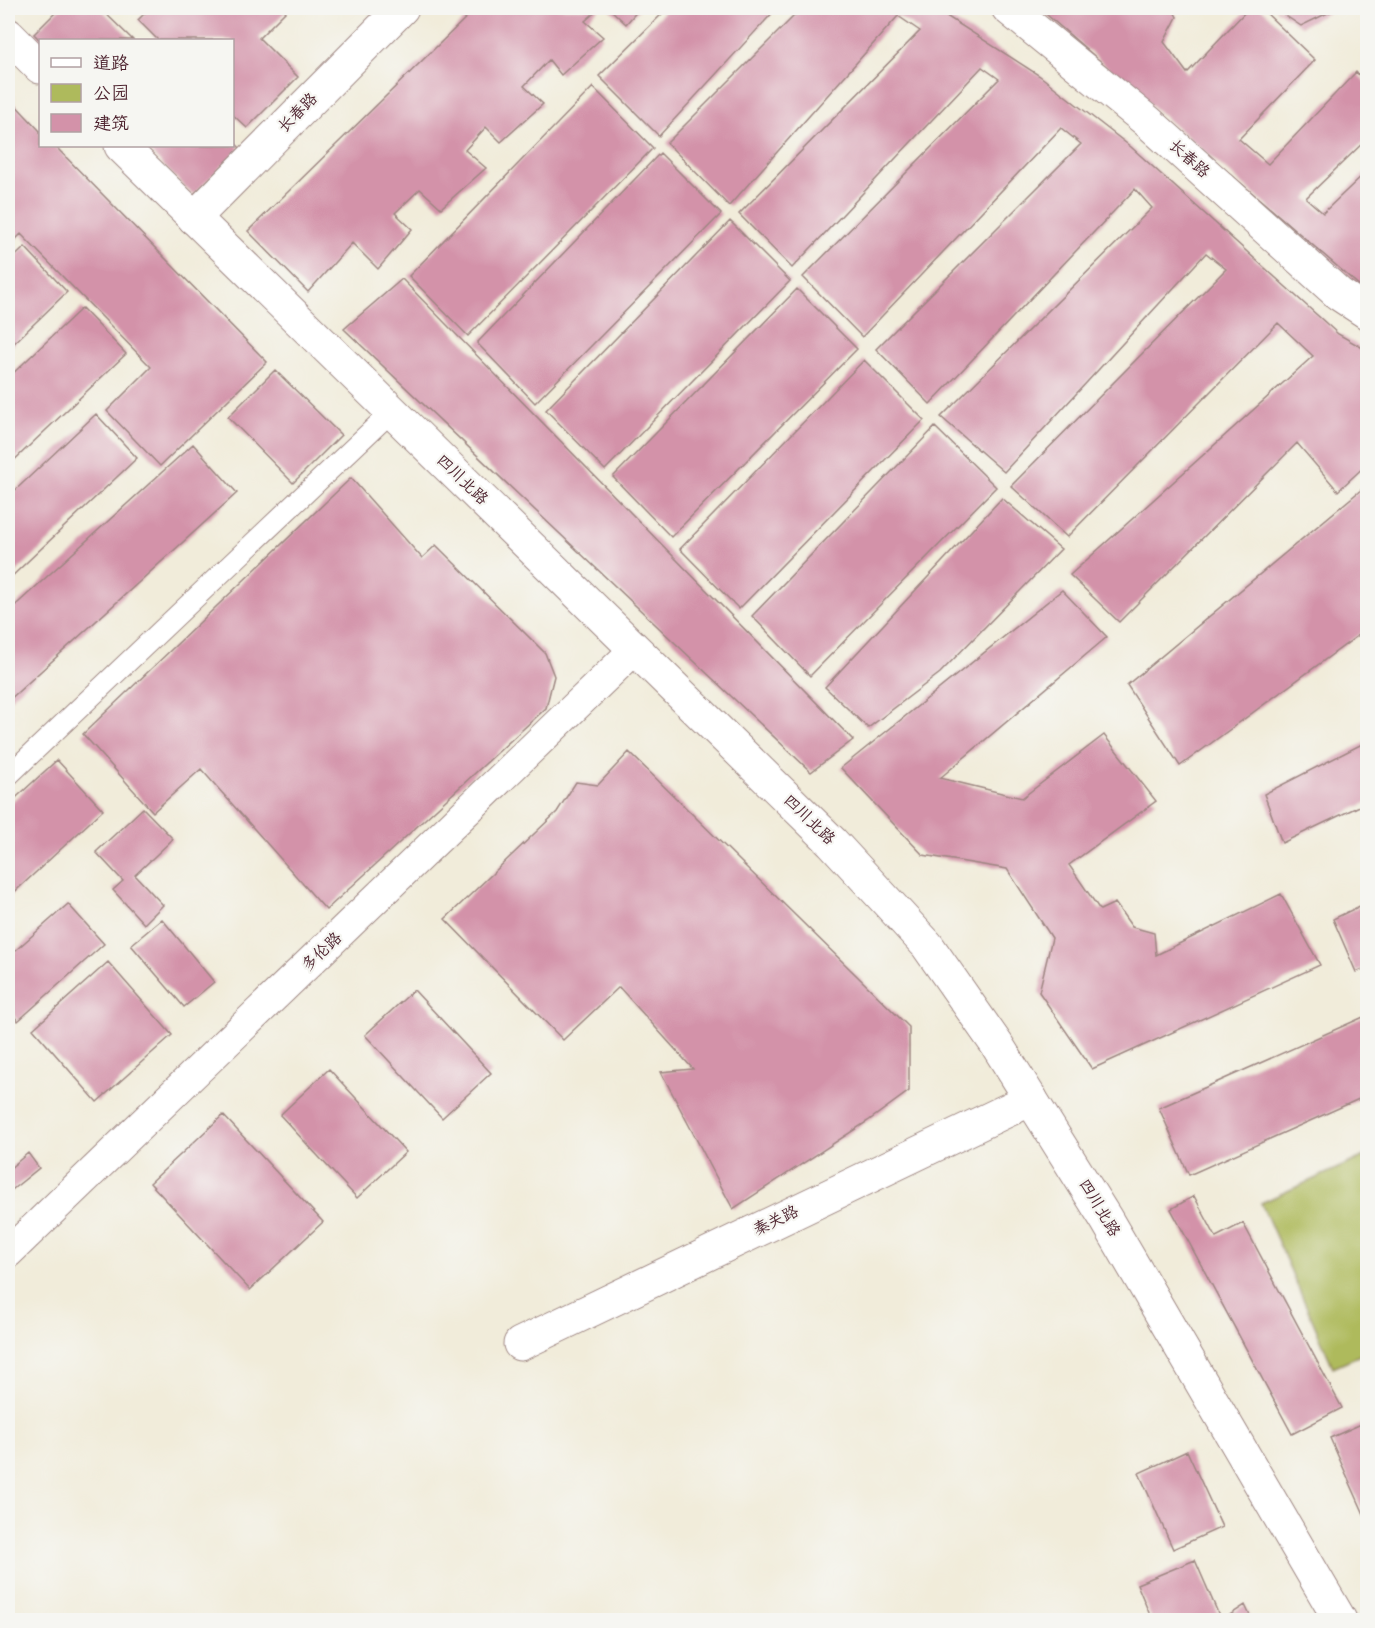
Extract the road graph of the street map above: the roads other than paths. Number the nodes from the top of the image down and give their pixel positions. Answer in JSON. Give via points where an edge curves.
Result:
{"nodes":[{"id":1,"x":402,"y":8,"type":"edge"},
{"id":2,"x":1008,"y":8,"type":"edge"},
{"id":3,"x":8,"y":35,"type":"edge"},
{"id":4,"x":39,"y":66,"type":"edge"},
{"id":5,"x":122,"y":147,"type":"edge"},
{"id":6,"x":194,"y":218,"type":"junction"},
{"id":7,"x":1368,"y":313,"type":"edge"},
{"id":8,"x":392,"y":411,"type":"junction"},
{"id":9,"x":634,"y":650,"type":"junction"},
{"id":10,"x":8,"y":776,"type":"edge"},
{"id":11,"x":1031,"y":1099,"type":"junction"},
{"id":12,"x":8,"y":1253,"type":"edge"},
{"id":13,"x":520,"y":1344,"type":"dead end"},
{"id":14,"x":1340,"y":1620,"type":"edge"}],
"edges":[{"from":1,"to":6,"type":"main road","name":"长春路"},
{"from":2,"to":7,"type":"main road","name":"长春路","via":[[1096,76],[1339,294]]},
{"from":3,"to":4,"type":"main road"},
{"from":5,"to":6,"type":"main road","name":"四川北路"},
{"from":6,"to":8,"type":"main road","name":"四川北路"},
{"from":8,"to":9,"type":"main road","name":"四川北路"},
{"from":8,"to":10,"type":"lane"},
{"from":9,"to":11,"type":"main road","name":"四川北路","via":[[883,895],[962,991]]},
{"from":9,"to":12,"type":"street","name":"多伦路"},
{"from":11,"to":13,"type":"main road","name":"秦关路"},
{"from":11,"to":14,"type":"main road","name":"四川北路","via":[[1107,1219]]}]}
